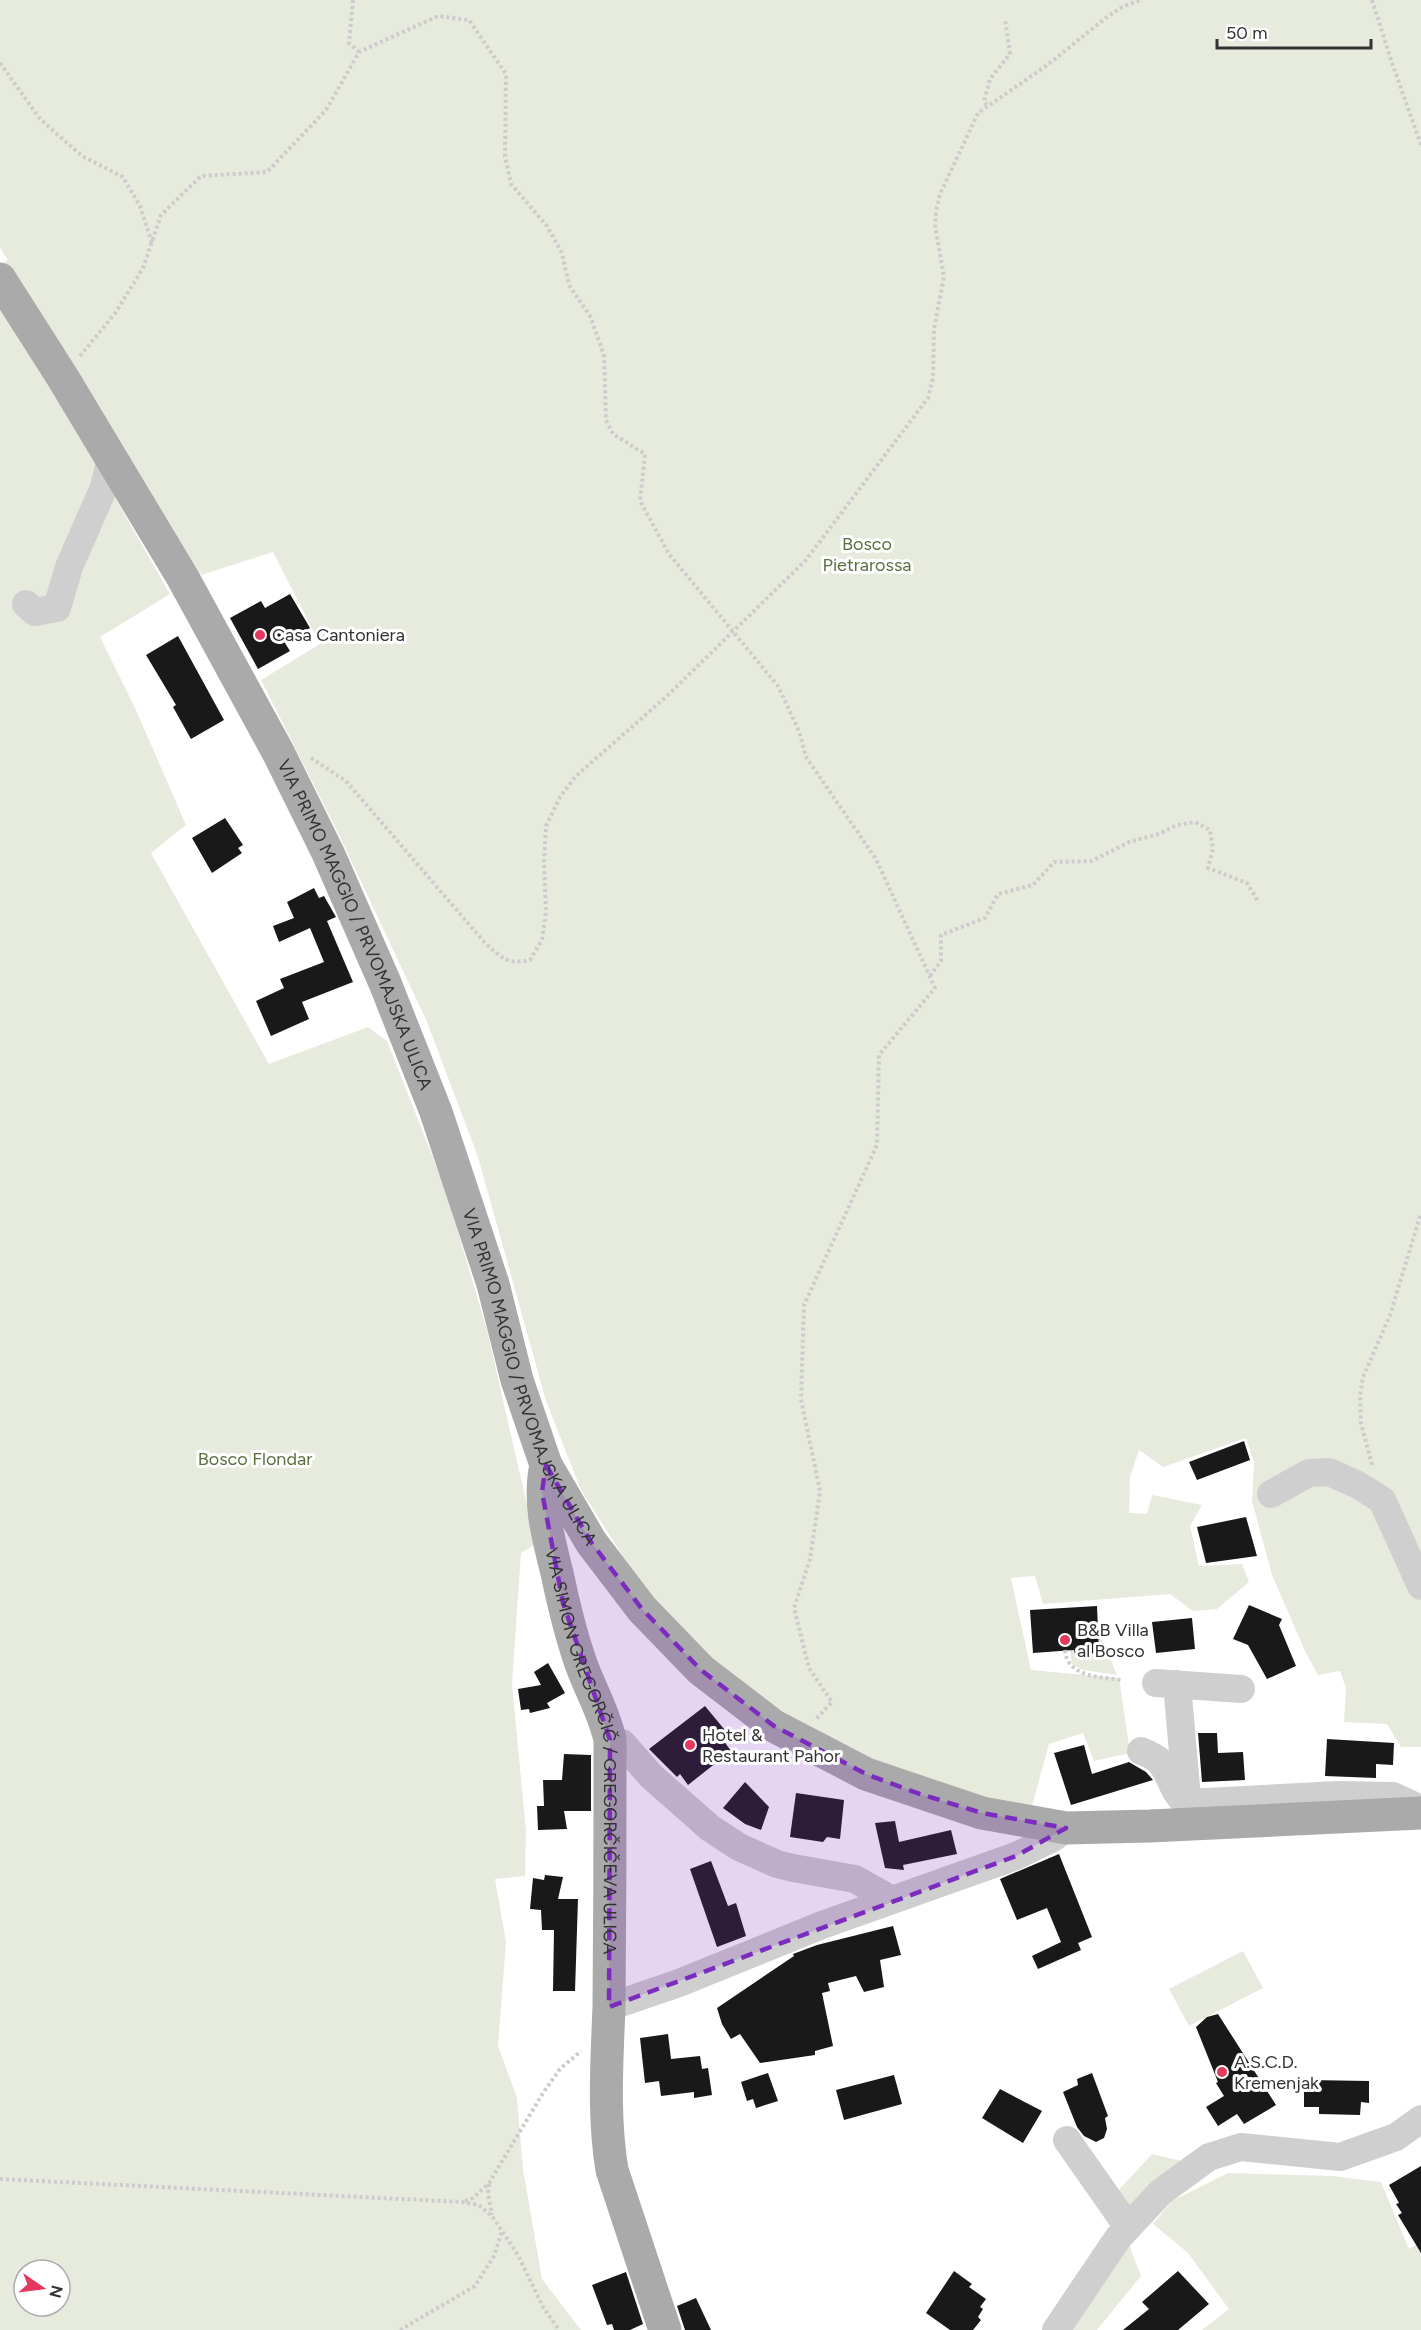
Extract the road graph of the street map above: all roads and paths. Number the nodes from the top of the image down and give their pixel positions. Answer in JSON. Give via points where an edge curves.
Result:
{"nodes":[{"id":1,"x":353,"y":0,"type":"edge"},
{"id":2,"x":1141,"y":0,"type":"edge"},
{"id":3,"x":1372,"y":0,"type":"edge"},
{"id":4,"x":1005,"y":18,"type":"dead end"},
{"id":5,"x":359,"y":52,"type":"junction"},
{"id":6,"x":0,"y":63,"type":"edge"},
{"id":7,"x":987,"y":105,"type":"junction"},
{"id":8,"x":1421,"y":145,"type":"edge"},
{"id":9,"x":152,"y":244,"type":"junction"},
{"id":10,"x":0,"y":279,"type":"edge"},
{"id":11,"x":63,"y":378,"type":"junction"},
{"id":12,"x":111,"y":459,"type":"junction"},
{"id":13,"x":26,"y":604,"type":"dead end"},
{"id":14,"x":732,"y":631,"type":"junction"},
{"id":15,"x":279,"y":754,"type":"junction"},
{"id":16,"x":1259,"y":903,"type":"dead end"},
{"id":17,"x":930,"y":976,"type":"junction"},
{"id":18,"x":1421,"y":1214,"type":"edge"},
{"id":19,"x":546,"y":1464,"type":"junction"},
{"id":20,"x":1271,"y":1494,"type":"dead end"},
{"id":21,"x":1382,"y":1500,"type":"junction"},
{"id":22,"x":1421,"y":1586,"type":"edge"},
{"id":23,"x":1065,"y":1650,"type":"dead end"},
{"id":24,"x":1120,"y":1680,"type":"dead end"},
{"id":25,"x":1241,"y":1689,"type":"dead end"},
{"id":26,"x":610,"y":1740,"type":"junction"},
{"id":27,"x":797,"y":1740,"type":"junction"},
{"id":28,"x":1141,"y":1751,"type":"dead end"},
{"id":29,"x":1421,"y":1811,"type":"edge"},
{"id":30,"x":1188,"y":1814,"type":"junction"},
{"id":31,"x":1066,"y":1828,"type":"junction"},
{"id":32,"x":892,"y":1900,"type":"junction"},
{"id":33,"x":609,"y":2007,"type":"junction"},
{"id":34,"x":607,"y":2041,"type":"junction"},
{"id":35,"x":1421,"y":2119,"type":"edge"},
{"id":36,"x":1067,"y":2140,"type":"dead end"},
{"id":37,"x":0,"y":2179,"type":"edge"},
{"id":38,"x":489,"y":2183,"type":"junction"},
{"id":39,"x":462,"y":2202,"type":"junction"},
{"id":40,"x":492,"y":2216,"type":"junction"},
{"id":41,"x":1128,"y":2227,"type":"junction"},
{"id":42,"x":502,"y":2230,"type":"junction"},
{"id":43,"x":400,"y":2330,"type":"edge"},
{"id":44,"x":559,"y":2330,"type":"edge"},
{"id":45,"x":665,"y":2330,"type":"edge"},
{"id":46,"x":1056,"y":2330,"type":"edge"}],
"edges":[{"from":1,"to":5,"type":"path","via":[[349,43]]},
{"from":2,"to":7,"type":"path","via":[[1107,17],[1046,66]]},
{"from":3,"to":8,"type":"path"},
{"from":4,"to":7,"type":"path","via":[[1010,54],[990,79],[984,102]]},
{"from":5,"to":9,"type":"path","via":[[326,110],[267,172],[201,176],[161,216]]},
{"from":5,"to":14,"type":"path","via":[[438,16],[469,20],[506,74],[505,156],[511,184],[547,226],[562,253],[569,285],[590,316],[604,355],[606,420],[613,434],[645,454],[640,501],[669,554]]},
{"from":6,"to":9,"type":"path","via":[[40,119],[82,156],[123,177],[140,206]]},
{"from":7,"to":14,"type":"path","via":[[978,113],[940,194],[936,211],[944,277],[934,329],[933,378],[927,398],[806,560]]},
{"from":9,"to":11,"type":"path","via":[[143,268],[116,312]]},
{"from":10,"to":11,"type":"main road","name":"VIA PRIMO MAGGIO / PRVOMAJSKA ULICA"},
{"from":11,"to":12,"type":"main road","name":"VIA PRIMO MAGGIO / PRVOMAJSKA ULICA"},
{"from":12,"to":13,"type":"street","via":[[57,608],[35,612]]},
{"from":12,"to":15,"type":"main road","name":"VIA PRIMO MAGGIO / PRVOMAJSKA ULICA","via":[[183,579]]},
{"from":14,"to":15,"type":"path","via":[[667,696],[576,776],[560,797],[546,826],[546,912],[542,940],[530,960],[515,963],[485,943],[346,781],[304,755]]},
{"from":14,"to":17,"type":"path","via":[[778,686],[799,731],[806,757],[876,859]]},
{"from":15,"to":19,"type":"main road","name":"VIA PRIMO MAGGIO / PRVOMAJSKA ULICA","via":[[381,972],[436,1112],[494,1284],[520,1390]]},
{"from":16,"to":17,"type":"path","via":[[1247,883],[1208,868],[1213,849],[1210,830],[1195,822],[1177,825],[1112,849],[1092,861],[1054,862],[1034,885],[998,894],[985,918],[941,935],[941,961]]},
{"from":17,"to":27,"type":"path","via":[[935,988],[879,1054],[878,1145],[804,1305],[801,1400],[820,1491],[810,1559],[794,1608],[809,1668],[832,1702]]},
{"from":18,"to":21,"type":"path","via":[[1360,1396],[1361,1424]]},
{"from":19,"to":26,"type":"main road","name":"VIA SIMON GREGORČIČ / GREGORČIČEVA ULICA","via":[[544,1516],[561,1592],[579,1660],[606,1720]]},
{"from":19,"to":27,"type":"main road","name":"VIA PRIMO MAGGIO / PRVOMAJSKA ULICA","via":[[591,1542],[642,1610],[701,1670]]},
{"from":20,"to":21,"type":"street","via":[[1309,1473],[1329,1472]]},
{"from":21,"to":22,"type":"street"},
{"from":23,"to":24,"type":"path","via":[[1071,1667],[1092,1676]]},
{"from":25,"to":30,"type":"street","via":[[1166,1684]]},
{"from":26,"to":32,"type":"street","via":[[622,1743],[651,1776],[701,1821],[739,1847],[777,1864],[855,1879]]},
{"from":26,"to":33,"type":"main road","name":"VIA SIMON GREGORČIČ / GREGORČIČEVA ULICA"},
{"from":27,"to":31,"type":"main road","name":"VIA PRIMO MAGGIO / PRVOMAJSKA ULICA","via":[[866,1774],[917,1793],[982,1813]]},
{"from":28,"to":30,"type":"street","via":[[1157,1759],[1169,1774]]},
{"from":29,"to":30,"type":"main road","name":"VIA PRIMO MAGGIO / PRVOMAJSKA ULICA"},
{"from":30,"to":31,"type":"main road","name":"VIA PRIMO MAGGIO / PRVOMAJSKA ULICA"},
{"from":31,"to":32,"type":"street","via":[[1016,1856]]},
{"from":32,"to":33,"type":"street"},
{"from":33,"to":34,"type":"main road","name":"VIA SIMON GREGORČIČ / GREGORČIČEVA ULICA"},
{"from":34,"to":38,"type":"path","via":[[578,2052],[560,2069]]},
{"from":34,"to":45,"type":"main road","name":"VIA SIMON GREGORČIČ / GREGORČIČEVA ULICA","via":[[605,2120],[612,2170]]},
{"from":35,"to":41,"type":"street","via":[[1396,2137],[1340,2157],[1241,2147],[1209,2157],[1161,2192]]},
{"from":36,"to":41,"type":"street"},
{"from":37,"to":39,"type":"path"},
{"from":38,"to":39,"type":"path","via":[[473,2198]]},
{"from":38,"to":40,"type":"path"},
{"from":39,"to":40,"type":"path","via":[[479,2205]]},
{"from":40,"to":42,"type":"path"},
{"from":41,"to":46,"type":"street"},
{"from":42,"to":43,"type":"path","via":[[494,2256],[475,2286]]},
{"from":42,"to":44,"type":"path"}]}
